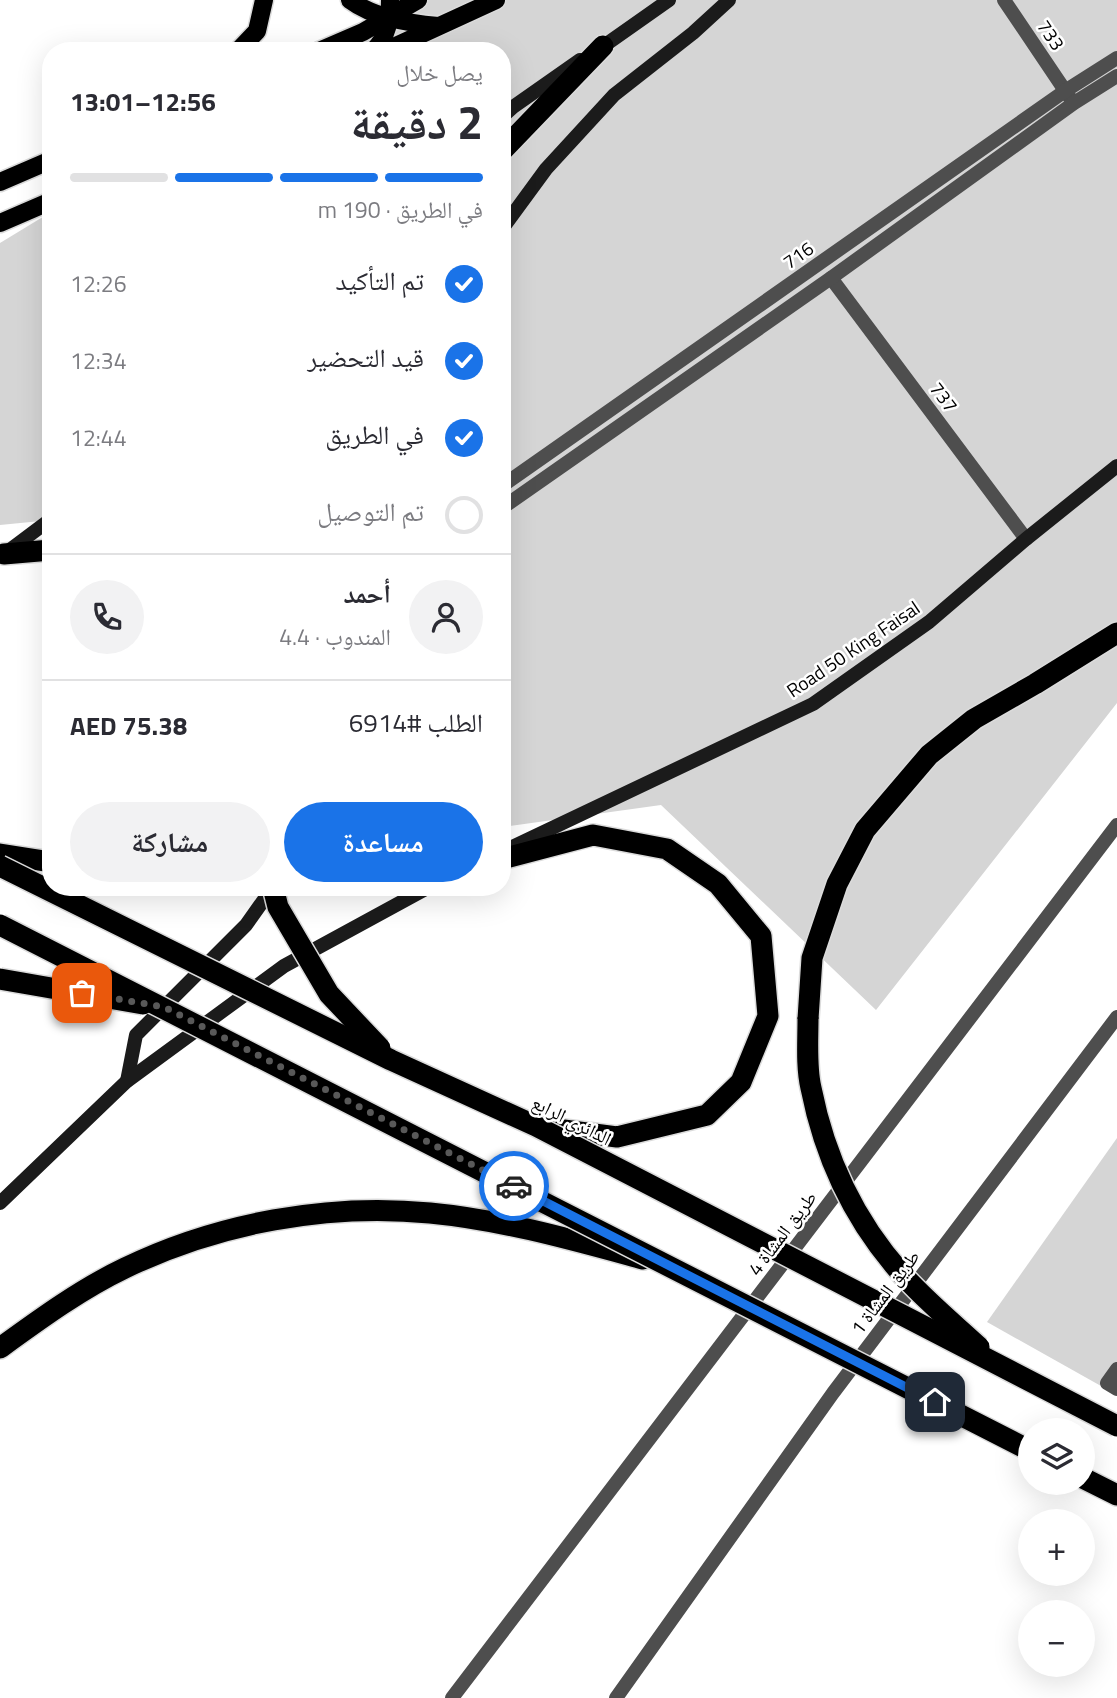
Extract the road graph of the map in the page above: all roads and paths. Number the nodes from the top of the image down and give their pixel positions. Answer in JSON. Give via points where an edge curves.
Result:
{"nodes":[{"id":1,"x":264,"y":0,"type":"edge"},
{"id":2,"x":350,"y":0,"type":"edge"},
{"id":3,"x":418,"y":0,"type":"edge"},
{"id":4,"x":496,"y":0,"type":"edge"},
{"id":5,"x":669,"y":0,"type":"edge"},
{"id":6,"x":729,"y":0,"type":"edge"},
{"id":7,"x":1004,"y":0,"type":"edge"},
{"id":8,"x":390,"y":8,"type":"edge"},
{"id":9,"x":438,"y":26,"type":"junction"},
{"id":10,"x":247,"y":42,"type":"edge"},
{"id":11,"x":340,"y":42,"type":"edge"},
{"id":12,"x":380,"y":42,"type":"edge"},
{"id":13,"x":404,"y":42,"type":"edge"},
{"id":14,"x":603,"y":47,"type":"junction"},
{"id":15,"x":1117,"y":58,"type":"edge"},
{"id":16,"x":1117,"y":76,"type":"edge"},
{"id":17,"x":1065,"y":90,"type":"junction"},
{"id":18,"x":1074,"y":103,"type":"junction"},
{"id":19,"x":511,"y":110,"type":"edge"},
{"id":20,"x":511,"y":140,"type":"edge"},
{"id":21,"x":42,"y":164,"type":"edge"},
{"id":22,"x":0,"y":182,"type":"edge"},
{"id":23,"x":42,"y":205,"type":"edge"},
{"id":24,"x":511,"y":217,"type":"edge"},
{"id":25,"x":0,"y":223,"type":"edge"},
{"id":26,"x":831,"y":278,"type":"junction"},
{"id":27,"x":1117,"y":466,"type":"edge"},
{"id":28,"x":511,"y":480,"type":"edge"},
{"id":29,"x":511,"y":502,"type":"edge"},
{"id":30,"x":42,"y":526,"type":"edge"},
{"id":31,"x":1026,"y":539,"type":"junction"},
{"id":32,"x":42,"y":551,"type":"edge"},
{"id":33,"x":2,"y":556,"type":"edge"},
{"id":34,"x":1117,"y":633,"type":"edge"},
{"id":35,"x":1117,"y":825,"type":"edge"},
{"id":36,"x":511,"y":847,"type":"edge"},
{"id":37,"x":0,"y":854,"type":"edge"},
{"id":38,"x":511,"y":857,"type":"edge"},
{"id":39,"x":42,"y":861,"type":"edge"},
{"id":40,"x":0,"y":866,"type":"edge"},
{"id":41,"x":42,"y":887,"type":"edge"},
{"id":42,"x":60,"y":896,"type":"edge"},
{"id":43,"x":267,"y":896,"type":"edge"},
{"id":44,"x":275,"y":896,"type":"edge"},
{"id":45,"x":412,"y":896,"type":"edge"},
{"id":46,"x":0,"y":925,"type":"edge"},
{"id":47,"x":0,"y":979,"type":"edge"},
{"id":48,"x":164,"y":1007,"type":"junction"},
{"id":49,"x":1117,"y":1017,"type":"edge"},
{"id":50,"x":391,"y":1060,"type":"junction"},
{"id":51,"x":127,"y":1082,"type":"junction"},
{"id":52,"x":536,"y":1126,"type":"junction"},
{"id":53,"x":0,"y":1203,"type":"edge"},
{"id":54,"x":670,"y":1266,"type":"junction"},
{"id":55,"x":0,"y":1348,"type":"edge"},
{"id":56,"x":995,"y":1363,"type":"junction"},
{"id":57,"x":1117,"y":1369,"type":"edge"},
{"id":58,"x":1117,"y":1390,"type":"edge"},
{"id":59,"x":1117,"y":1426,"type":"edge"},
{"id":60,"x":1018,"y":1444,"type":"edge"},
{"id":61,"x":1095,"y":1484,"type":"edge"},
{"id":62,"x":1117,"y":1495,"type":"edge"},
{"id":63,"x":452,"y":1698,"type":"edge"},
{"id":64,"x":616,"y":1698,"type":"edge"}],
"edges":[{"from":1,"to":10,"type":"main road","via":[[257,31]]},
{"from":2,"to":8,"type":"main road","via":[[370,13]]},
{"from":3,"to":8,"type":"main road"},
{"from":4,"to":9,"type":"main road"},
{"from":5,"to":14,"type":"main road"},
{"from":6,"to":24,"type":"main road","via":[[614,96],[546,169]]},
{"from":7,"to":17,"type":"street","name":"733"},
{"from":8,"to":9,"type":"main road","via":[[415,24]]},
{"from":8,"to":11,"type":"main road","via":[[363,32]]},
{"from":8,"to":12,"type":"main road"},
{"from":9,"to":13,"type":"main road"},
{"from":14,"to":19,"type":"main road"},
{"from":14,"to":20,"type":"highway"},
{"from":15,"to":17,"type":"street","name":"716"},
{"from":16,"to":18,"type":"street"},
{"from":17,"to":18,"type":"street","name":"733"},
{"from":17,"to":28,"type":"street","name":"716"},
{"from":18,"to":26,"type":"street"},
{"from":21,"to":22,"type":"main road"},
{"from":23,"to":25,"type":"main road"},
{"from":26,"to":29,"type":"street"},
{"from":26,"to":31,"type":"street","name":"737"},
{"from":27,"to":31,"type":"main road","name":"Road 50 King Faisal"},
{"from":30,"to":33,"type":"main road"},
{"from":31,"to":36,"type":"main road","name":"Road 50 King Faisal","via":[[929,622],[813,704]]},
{"from":32,"to":33,"type":"highway"},
{"from":34,"to":56,"type":"highway","bridge":true,"via":[[974,719],[929,755],[865,830],[837,884],[813,958],[807,1019],[810,1086],[826,1147],[848,1199],[902,1275]]},
{"from":35,"to":63,"type":"street","name":"طريق المشاة 4"},
{"from":37,"to":39,"type":"highway"},
{"from":38,"to":52,"type":"highway","via":[[593,835],[667,849],[718,884],[761,936],[768,1016],[741,1082],[707,1115],[617,1137]]},
{"from":40,"to":41,"type":"highway","name":"الدائري الرابع","bridge":true},
{"from":42,"to":50,"type":"highway","name":"الدائري الرابع","bridge":true},
{"from":43,"to":51,"type":"main road","via":[[246,926],[136,1035]]},
{"from":44,"to":50,"type":"highway","bridge":true,"via":[[328,994]]},
{"from":45,"to":51,"type":"main road","via":[[284,966]]},
{"from":46,"to":48,"type":"highway","bridge":true},
{"from":47,"to":48,"type":"highway","bridge":true},
{"from":48,"to":54,"type":"highway","bridge":true},
{"from":49,"to":64,"type":"street","name":"طريق المشاة 1","via":[[833,1394]]},
{"from":50,"to":52,"type":"highway","name":"الدائري الرابع","bridge":true},
{"from":51,"to":53,"type":"main road"},
{"from":52,"to":56,"type":"highway","name":"الدائري الرابع","bridge":true},
{"from":54,"to":55,"type":"highway","bridge":true,"via":[[496,1223],[430,1213],[359,1211],[254,1224],[188,1241],[124,1268]]},
{"from":54,"to":60,"type":"highway","bridge":true},
{"from":56,"to":59,"type":"highway","name":"الدائري الرابع","bridge":true},
{"from":57,"to":58,"type":"street","via":[[1107,1383]]},
{"from":61,"to":62,"type":"highway"}]}
